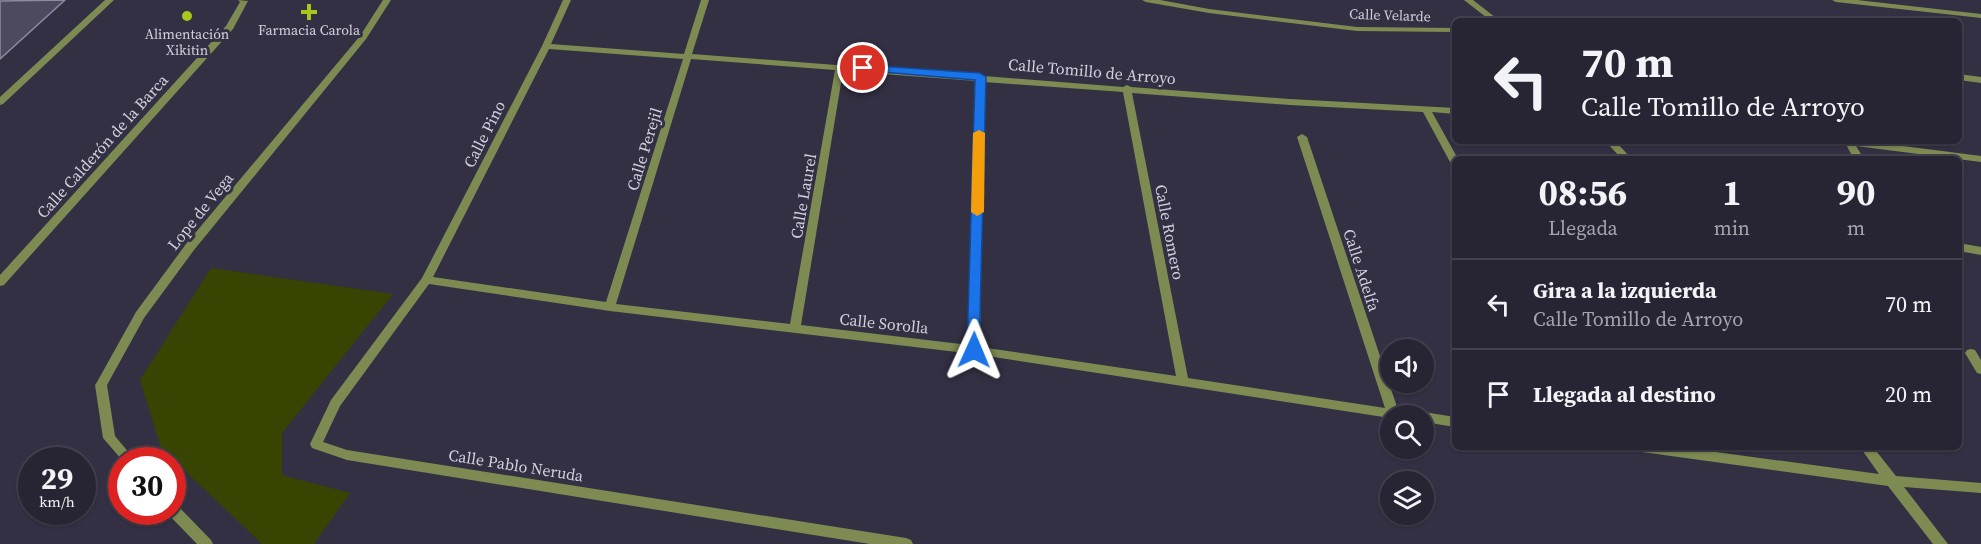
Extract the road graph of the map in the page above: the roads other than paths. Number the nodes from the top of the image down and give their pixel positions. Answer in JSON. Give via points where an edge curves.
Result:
{"nodes":[{"id":1,"x":110,"y":0,"type":"edge"},
{"id":2,"x":242,"y":0,"type":"edge"},
{"id":3,"x":387,"y":0,"type":"edge"},
{"id":4,"x":567,"y":0,"type":"edge"},
{"id":5,"x":705,"y":0,"type":"edge"},
{"id":6,"x":1146,"y":0,"type":"edge"},
{"id":7,"x":1468,"y":0,"type":"edge"},
{"id":8,"x":1836,"y":0,"type":"edge"},
{"id":9,"x":1981,"y":16,"type":"edge"},
{"id":10,"x":1492,"y":18,"type":"edge"},
{"id":11,"x":1452,"y":30,"type":"edge"},
{"id":12,"x":546,"y":46,"type":"junction"},
{"id":13,"x":689,"y":56,"type":"junction"},
{"id":14,"x":840,"y":66,"type":"junction"},
{"id":15,"x":980,"y":77,"type":"junction"},
{"id":16,"x":1962,"y":77,"type":"edge"},
{"id":17,"x":1981,"y":80,"type":"edge"},
{"id":18,"x":1127,"y":88,"type":"junction"},
{"id":19,"x":0,"y":102,"type":"edge"},
{"id":20,"x":1426,"y":109,"type":"junction"},
{"id":21,"x":1452,"y":111,"type":"edge"},
{"id":22,"x":1302,"y":137,"type":"dead end"},
{"id":23,"x":1613,"y":144,"type":"edge"},
{"id":24,"x":1865,"y":144,"type":"edge"},
{"id":25,"x":1624,"y":156,"type":"edge"},
{"id":26,"x":1958,"y":156,"type":"edge"},
{"id":27,"x":1452,"y":157,"type":"edge"},
{"id":28,"x":1962,"y":157,"type":"edge"},
{"id":29,"x":1981,"y":159,"type":"edge"},
{"id":30,"x":1962,"y":247,"type":"edge"},
{"id":31,"x":1981,"y":250,"type":"edge"},
{"id":32,"x":426,"y":280,"type":"junction"},
{"id":33,"x":0,"y":282,"type":"edge"},
{"id":34,"x":610,"y":308,"type":"junction"},
{"id":35,"x":795,"y":330,"type":"junction"},
{"id":36,"x":974,"y":350,"type":"junction"},
{"id":37,"x":1976,"y":354,"type":"edge"},
{"id":38,"x":1981,"y":370,"type":"edge"},
{"id":39,"x":1184,"y":381,"type":"junction"},
{"id":40,"x":1390,"y":405,"type":"edge"},
{"id":41,"x":1380,"y":411,"type":"edge"},
{"id":42,"x":1434,"y":419,"type":"edge"},
{"id":43,"x":1452,"y":422,"type":"edge"},
{"id":44,"x":117,"y":447,"type":"edge"},
{"id":45,"x":1664,"y":450,"type":"edge"},
{"id":46,"x":1868,"y":450,"type":"edge"},
{"id":47,"x":1894,"y":481,"type":"junction"},
{"id":48,"x":1981,"y":488,"type":"edge"},
{"id":49,"x":186,"y":523,"type":"edge"},
{"id":50,"x":206,"y":544,"type":"edge"},
{"id":51,"x":906,"y":544,"type":"edge"},
{"id":52,"x":1941,"y":544,"type":"edge"}],
"edges":[{"from":1,"to":19,"type":"street"},
{"from":2,"to":33,"type":"street","name":"Calle Calderón de la Barca","via":[[230,27]]},
{"from":3,"to":44,"type":"street","name":"Lope de Vega","via":[[363,37],[190,247],[140,315],[101,385],[109,438]]},
{"from":4,"to":12,"type":"street","name":"Calle Pino"},
{"from":5,"to":13,"type":"street","name":"Calle Perejil"},
{"from":6,"to":11,"type":"street","name":"Calle Velarde","via":[[1357,29]]},
{"from":7,"to":10,"type":"street"},
{"from":8,"to":9,"type":"street"},
{"from":12,"to":13,"type":"street","name":"Calle Tomillo de Arroyo"},
{"from":12,"to":32,"type":"street","name":"Calle Pino"},
{"from":13,"to":14,"type":"street","name":"Calle Tomillo de Arroyo"},
{"from":13,"to":34,"type":"street","name":"Calle Perejil"},
{"from":14,"to":15,"type":"street","name":"Calle Tomillo de Arroyo"},
{"from":14,"to":35,"type":"street","name":"Calle Laurel"},
{"from":15,"to":18,"type":"street","name":"Calle Tomillo de Arroyo"},
{"from":15,"to":36,"type":"street"},
{"from":16,"to":17,"type":"street"},
{"from":18,"to":20,"type":"street","name":"Calle Tomillo de Arroyo"},
{"from":18,"to":39,"type":"street","name":"Calle Romero"},
{"from":20,"to":21,"type":"street","name":"Calle Tomillo de Arroyo"},
{"from":20,"to":27,"type":"street"},
{"from":22,"to":40,"type":"street","name":"Calle Adelfa"},
{"from":23,"to":25,"type":"street"},
{"from":24,"to":26,"type":"street"},
{"from":28,"to":29,"type":"street"},
{"from":30,"to":31,"type":"street"},
{"from":32,"to":34,"type":"street","name":"Calle Sorolla"},
{"from":32,"to":51,"type":"street","name":"Calle Pablo Neruda","via":[[335,404],[316,444],[347,454]]},
{"from":34,"to":35,"type":"street","name":"Calle Sorolla"},
{"from":35,"to":36,"type":"street","name":"Calle Sorolla"},
{"from":36,"to":39,"type":"street","name":"Calle Sorolla"},
{"from":37,"to":38,"type":"street"},
{"from":39,"to":41,"type":"street","name":"Calle Sorolla"},
{"from":42,"to":43,"type":"street"},
{"from":45,"to":47,"type":"street"},
{"from":46,"to":47,"type":"street"},
{"from":47,"to":48,"type":"street"},
{"from":47,"to":52,"type":"street"},
{"from":49,"to":50,"type":"street"}]}
